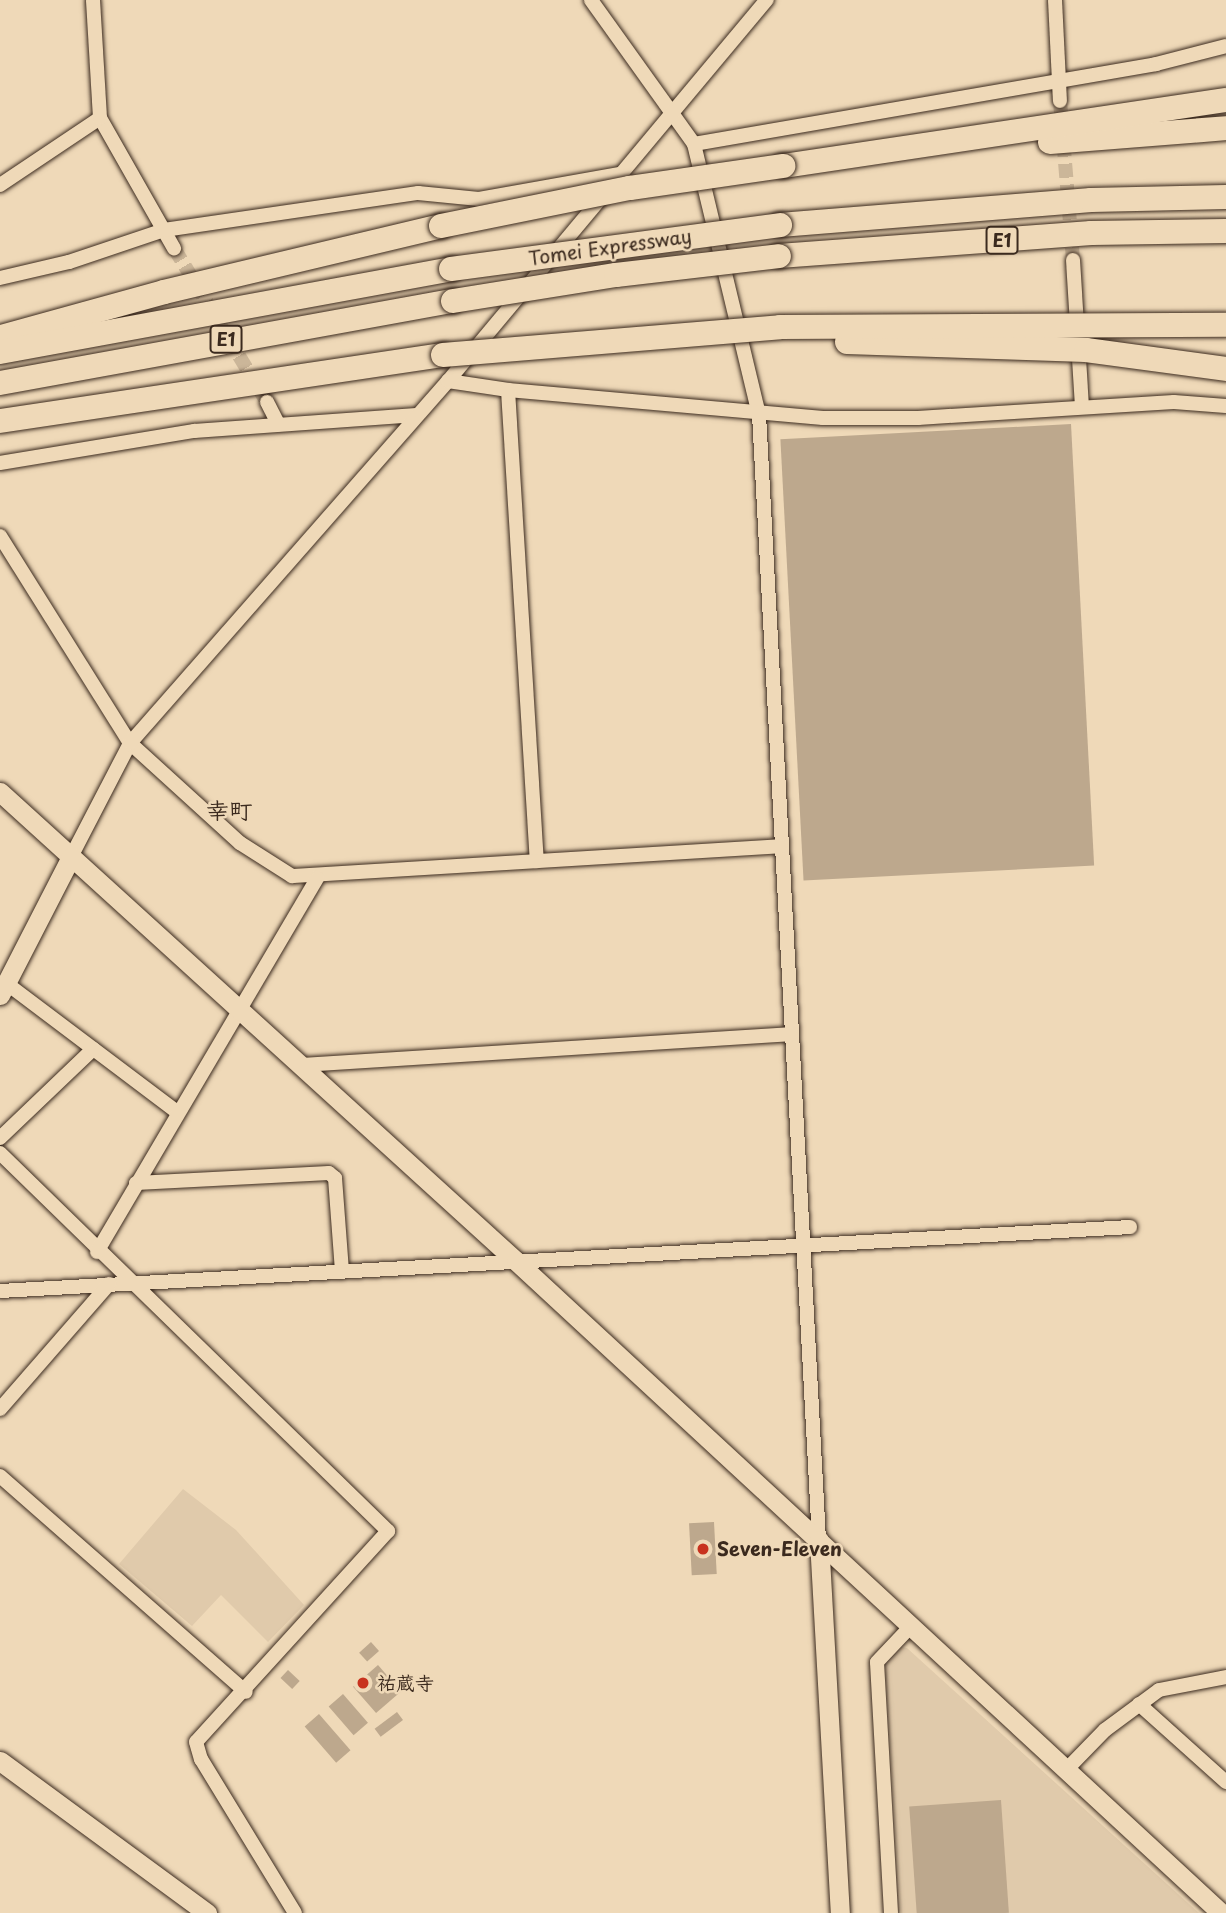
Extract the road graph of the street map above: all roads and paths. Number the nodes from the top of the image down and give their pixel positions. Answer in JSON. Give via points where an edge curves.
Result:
{"nodes":[{"id":1,"x":93,"y":0,"type":"edge"},
{"id":2,"x":591,"y":0,"type":"edge"},
{"id":3,"x":767,"y":0,"type":"edge"},
{"id":4,"x":1055,"y":0,"type":"edge"},
{"id":5,"x":1226,"y":46,"type":"edge"},
{"id":6,"x":1059,"y":79,"type":"junction"},
{"id":7,"x":1226,"y":100,"type":"edge"},
{"id":8,"x":1060,"y":101,"type":"tunnel mouth"},
{"id":9,"x":671,"y":114,"type":"junction"},
{"id":10,"x":100,"y":118,"type":"junction"},
{"id":11,"x":1226,"y":128,"type":"edge"},
{"id":12,"x":694,"y":144,"type":"junction"},
{"id":13,"x":829,"y":159,"type":"junction"},
{"id":14,"x":620,"y":174,"type":"junction"},
{"id":15,"x":0,"y":185,"type":"edge"},
{"id":16,"x":1226,"y":197,"type":"edge"},
{"id":17,"x":164,"y":230,"type":"junction"},
{"id":18,"x":1226,"y":231,"type":"edge"},
{"id":19,"x":174,"y":248,"type":"tunnel mouth"},
{"id":20,"x":1073,"y":260,"type":"tunnel mouth"},
{"id":21,"x":0,"y":278,"type":"edge"},
{"id":22,"x":1226,"y":325,"type":"edge"},
{"id":23,"x":0,"y":337,"type":"edge"},
{"id":24,"x":641,"y":337,"type":"junction"},
{"id":25,"x":0,"y":352,"type":"edge"},
{"id":26,"x":1226,"y":369,"type":"edge"},
{"id":27,"x":448,"y":381,"type":"junction"},
{"id":28,"x":0,"y":383,"type":"edge"},
{"id":29,"x":508,"y":390,"type":"junction"},
{"id":30,"x":267,"y":402,"type":"tunnel mouth"},
{"id":31,"x":1082,"y":406,"type":"junction"},
{"id":32,"x":1226,"y":406,"type":"edge"},
{"id":33,"x":759,"y":414,"type":"junction"},
{"id":34,"x":416,"y":415,"type":"junction"},
{"id":35,"x":0,"y":421,"type":"edge"},
{"id":36,"x":278,"y":424,"type":"junction"},
{"id":37,"x":0,"y":463,"type":"edge"},
{"id":38,"x":0,"y":536,"type":"edge"},
{"id":39,"x":131,"y":743,"type":"junction"},
{"id":40,"x":0,"y":792,"type":"edge"},
{"id":41,"x":781,"y":846,"type":"junction"},
{"id":42,"x":71,"y":856,"type":"junction"},
{"id":43,"x":537,"y":861,"type":"junction"},
{"id":44,"x":317,"y":878,"type":"junction"},
{"id":45,"x":3,"y":989,"type":"edge"},
{"id":46,"x":238,"y":1010,"type":"junction"},
{"id":47,"x":790,"y":1034,"type":"junction"},
{"id":48,"x":93,"y":1049,"type":"junction"},
{"id":49,"x":301,"y":1065,"type":"junction"},
{"id":50,"x":177,"y":1112,"type":"junction"},
{"id":51,"x":0,"y":1138,"type":"edge"},
{"id":52,"x":0,"y":1153,"type":"edge"},
{"id":53,"x":136,"y":1183,"type":"junction"},
{"id":54,"x":1129,"y":1227,"type":"dead end"},
{"id":55,"x":806,"y":1247,"type":"junction"},
{"id":56,"x":97,"y":1252,"type":"junction"},
{"id":57,"x":516,"y":1261,"type":"junction"},
{"id":58,"x":342,"y":1272,"type":"junction"},
{"id":59,"x":110,"y":1284,"type":"junction"},
{"id":60,"x":133,"y":1284,"type":"junction"},
{"id":61,"x":0,"y":1291,"type":"edge"},
{"id":62,"x":0,"y":1409,"type":"edge"},
{"id":63,"x":0,"y":1476,"type":"edge"},
{"id":64,"x":819,"y":1540,"type":"junction"},
{"id":65,"x":912,"y":1625,"type":"junction"},
{"id":66,"x":1226,"y":1677,"type":"edge"},
{"id":67,"x":246,"y":1692,"type":"junction"},
{"id":68,"x":1139,"y":1704,"type":"junction"},
{"id":69,"x":0,"y":1761,"type":"edge"},
{"id":70,"x":1068,"y":1768,"type":"junction"},
{"id":71,"x":1226,"y":1782,"type":"edge"},
{"id":72,"x":206,"y":1913,"type":"edge"},
{"id":73,"x":295,"y":1913,"type":"edge"},
{"id":74,"x":840,"y":1913,"type":"edge"},
{"id":75,"x":891,"y":1913,"type":"edge"},
{"id":76,"x":1221,"y":1913,"type":"edge"}],
"edges":[{"from":1,"to":10,"type":"street"},
{"from":2,"to":9,"type":"street"},
{"from":3,"to":9,"type":"street"},
{"from":4,"to":6,"type":"street"},
{"from":5,"to":6,"type":"street","via":[[1156,64]]},
{"from":6,"to":8,"type":"street"},
{"from":6,"to":12,"type":"street"},
{"from":7,"to":13,"type":"highway"},
{"from":9,"to":12,"type":"street"},
{"from":9,"to":14,"type":"street"},
{"from":10,"to":15,"type":"street"},
{"from":10,"to":17,"type":"street"},
{"from":11,"to":13,"type":"highway"},
{"from":12,"to":33,"type":"street"},
{"from":13,"to":23,"type":"highway","bridge":true,"via":[[630,188],[441,226],[164,292]]},
{"from":14,"to":17,"type":"street","via":[[479,199],[418,193]]},
{"from":14,"to":27,"type":"street"},
{"from":16,"to":25,"type":"highway","name":"Tomei Expressway","number":"E1","bridge":true,"via":[[1091,200],[780,225],[451,269]]},
{"from":17,"to":19,"type":"street"},
{"from":17,"to":21,"type":"street","via":[[69,262]]},
{"from":18,"to":28,"type":"highway","name":"Tomei Expressway","number":"E1","bridge":true,"via":[[1091,233],[779,256],[616,275]]},
{"from":20,"to":31,"type":"street"},
{"from":22,"to":24,"type":"highway","bridge":true,"via":[[780,327]]},
{"from":24,"to":26,"type":"highway","bridge":true,"via":[[1087,350]]},
{"from":24,"to":35,"type":"highway","bridge":true,"via":[[443,355]]},
{"from":27,"to":29,"type":"street"},
{"from":27,"to":34,"type":"street"},
{"from":29,"to":33,"type":"street"},
{"from":29,"to":43,"type":"street"},
{"from":30,"to":36,"type":"street"},
{"from":31,"to":32,"type":"street","via":[[1174,402]]},
{"from":31,"to":33,"type":"street","via":[[918,418]]},
{"from":33,"to":41,"type":"street"},
{"from":34,"to":36,"type":"street"},
{"from":34,"to":39,"type":"street"},
{"from":36,"to":37,"type":"street","via":[[194,431]]},
{"from":38,"to":39,"type":"street"},
{"from":39,"to":42,"type":"street"},
{"from":39,"to":44,"type":"street","via":[[249,849],[292,876]]},
{"from":40,"to":42,"type":"street"},
{"from":41,"to":43,"type":"street"},
{"from":41,"to":47,"type":"street"},
{"from":42,"to":45,"type":"street"},
{"from":42,"to":46,"type":"street"},
{"from":43,"to":44,"type":"street"},
{"from":44,"to":46,"type":"street"},
{"from":45,"to":48,"type":"street"},
{"from":46,"to":49,"type":"street"},
{"from":46,"to":50,"type":"street"},
{"from":47,"to":49,"type":"street"},
{"from":47,"to":55,"type":"street"},
{"from":48,"to":50,"type":"street"},
{"from":48,"to":51,"type":"street"},
{"from":49,"to":57,"type":"street"},
{"from":50,"to":53,"type":"street"},
{"from":52,"to":56,"type":"street"},
{"from":53,"to":56,"type":"street"},
{"from":53,"to":58,"type":"street","via":[[329,1173],[335,1178]]},
{"from":54,"to":55,"type":"street"},
{"from":55,"to":57,"type":"street"},
{"from":55,"to":64,"type":"street"},
{"from":56,"to":60,"type":"street"},
{"from":57,"to":58,"type":"street"},
{"from":57,"to":64,"type":"street"},
{"from":58,"to":60,"type":"street"},
{"from":59,"to":60,"type":"street"},
{"from":59,"to":61,"type":"street"},
{"from":59,"to":62,"type":"street"},
{"from":60,"to":67,"type":"street","via":[[388,1531]]},
{"from":63,"to":67,"type":"street"},
{"from":64,"to":65,"type":"street"},
{"from":64,"to":74,"type":"street"},
{"from":65,"to":70,"type":"street"},
{"from":65,"to":75,"type":"street","via":[[877,1661]]},
{"from":66,"to":68,"type":"street","via":[[1159,1690]]},
{"from":67,"to":73,"type":"street","via":[[196,1742],[201,1759]]},
{"from":68,"to":70,"type":"street"},
{"from":68,"to":71,"type":"street"},
{"from":69,"to":72,"type":"street"},
{"from":70,"to":76,"type":"street"}]}
